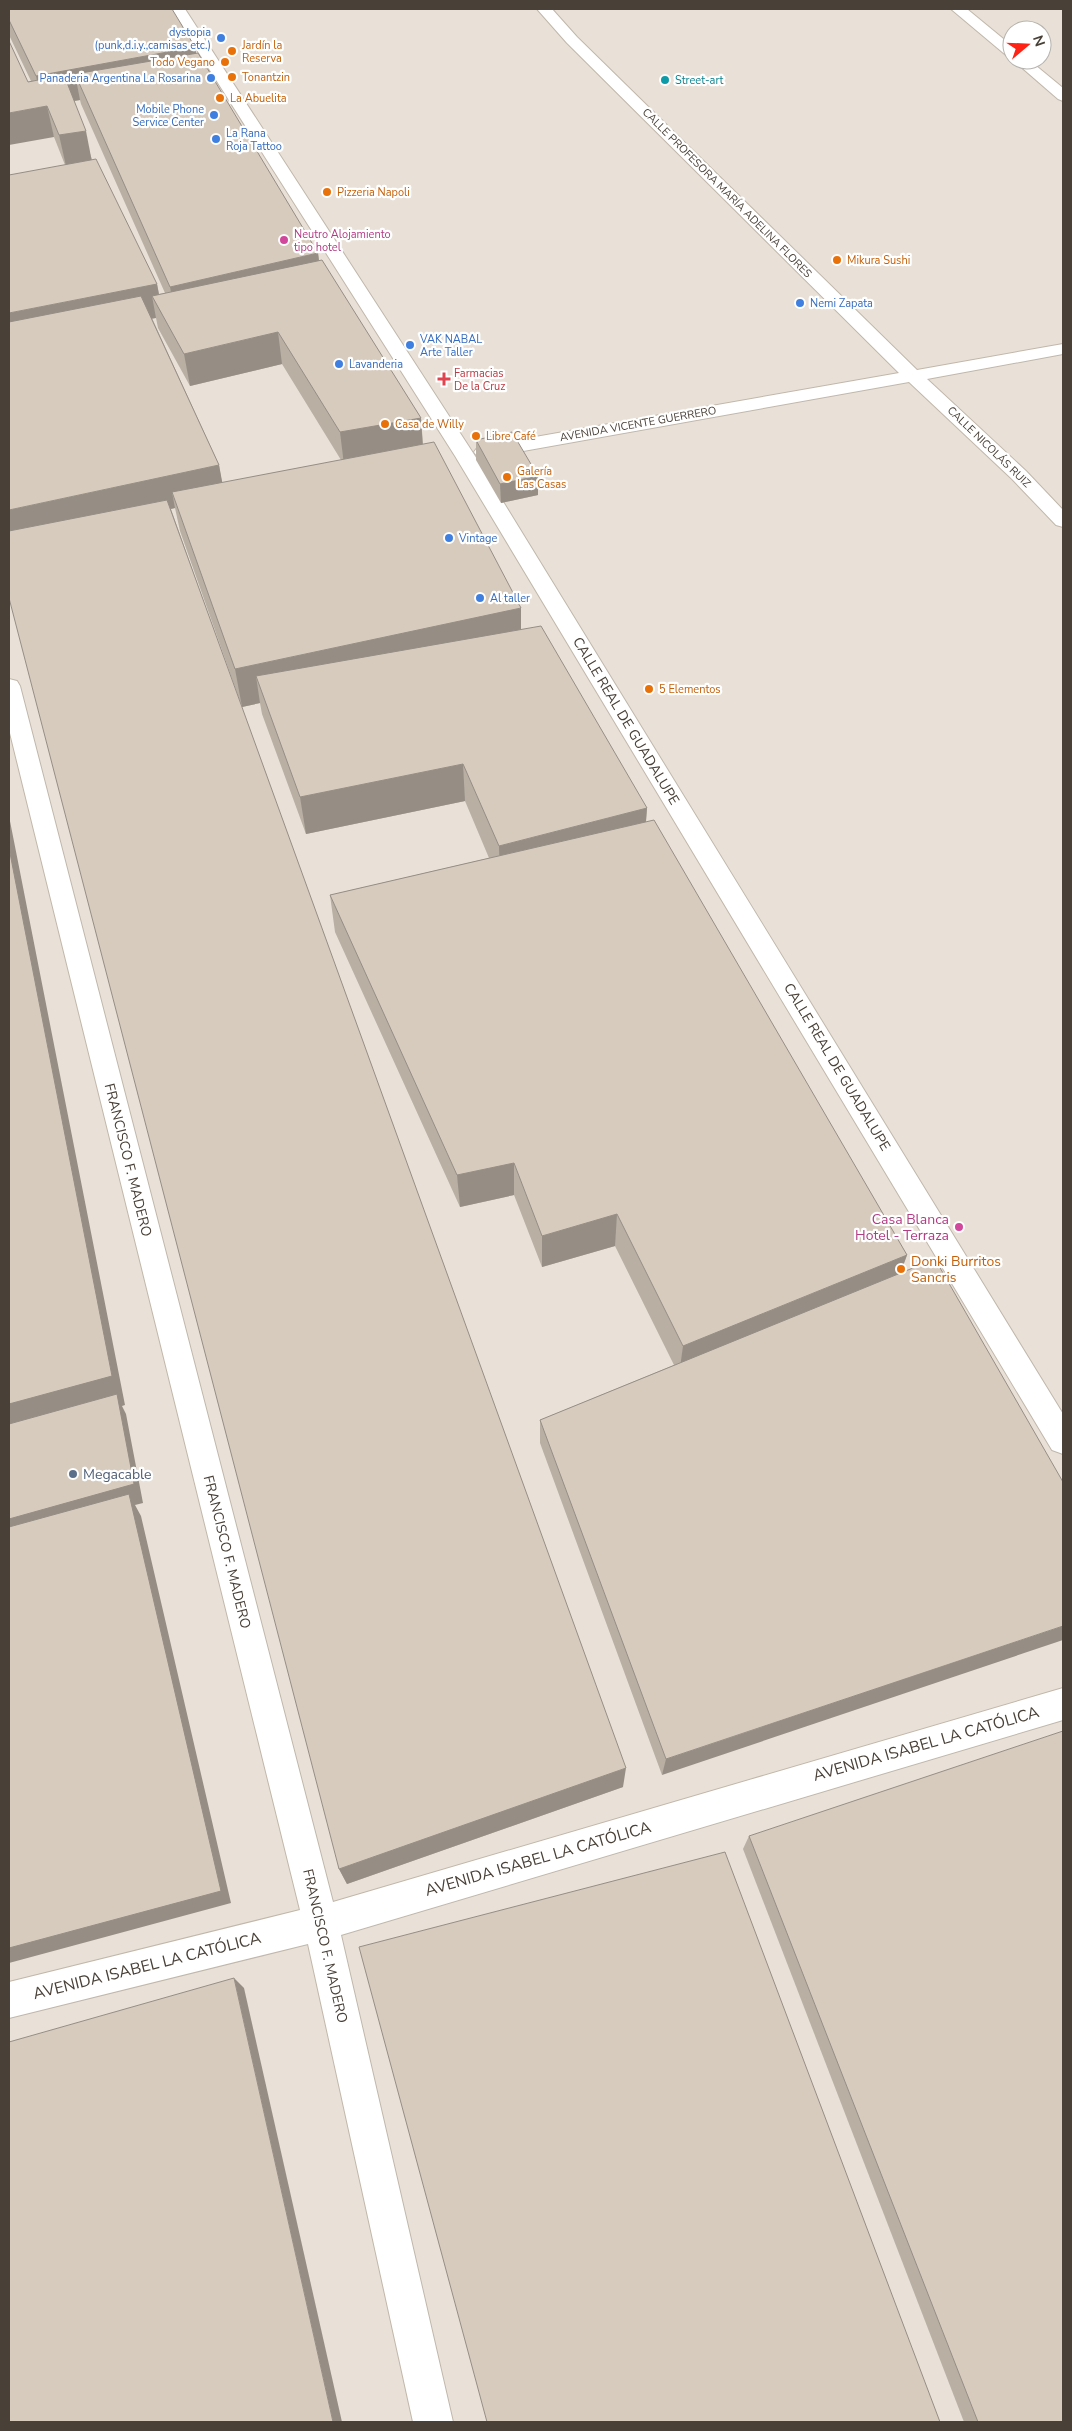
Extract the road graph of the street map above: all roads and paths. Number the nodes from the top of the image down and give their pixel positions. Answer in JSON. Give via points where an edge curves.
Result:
{"nodes":[{"id":1,"x":178,"y":9,"type":"edge"},
{"id":2,"x":544,"y":9,"type":"edge"},
{"id":3,"x":958,"y":9,"type":"edge"},
{"id":4,"x":1002,"y":46,"type":"edge"},
{"id":5,"x":1033,"y":70,"type":"edge"},
{"id":6,"x":1061,"y":92,"type":"edge"},
{"id":7,"x":1063,"y":349,"type":"edge"},
{"id":8,"x":912,"y":374,"type":"junction"},
{"id":9,"x":455,"y":458,"type":"junction"},
{"id":10,"x":1063,"y":521,"type":"edge"},
{"id":11,"x":9,"y":686,"type":"edge"},
{"id":12,"x":1063,"y":1440,"type":"edge"},
{"id":13,"x":1063,"y":1704,"type":"edge"},
{"id":14,"x":321,"y":1923,"type":"junction"},
{"id":15,"x":9,"y":2000,"type":"edge"},
{"id":16,"x":433,"y":2422,"type":"edge"}],
"edges":[{"from":1,"to":9,"type":"street","name":"CALLE REAL DE GUADALUPE"},
{"from":2,"to":8,"type":"street","name":"CALLE PROFESORA MARÍA ADELINA FLORES"},
{"from":3,"to":4,"type":"street"},
{"from":5,"to":6,"type":"street"},
{"from":7,"to":8,"type":"street","name":"AVENIDA VICENTE GUERRERO"},
{"from":8,"to":9,"type":"street","name":"AVENIDA VICENTE GUERRERO"},
{"from":8,"to":10,"type":"street","name":"CALLE NICOLÁS RUIZ"},
{"from":9,"to":12,"type":"street","name":"CALLE REAL DE GUADALUPE"},
{"from":11,"to":14,"type":"street","name":"FRANCISCO F. MADERO"},
{"from":13,"to":14,"type":"street","name":"AVENIDA ISABEL LA CATÓLICA"},
{"from":14,"to":15,"type":"street","name":"AVENIDA ISABEL LA CATÓLICA"},
{"from":14,"to":16,"type":"street","name":"FRANCISCO F. MADERO"}]}
